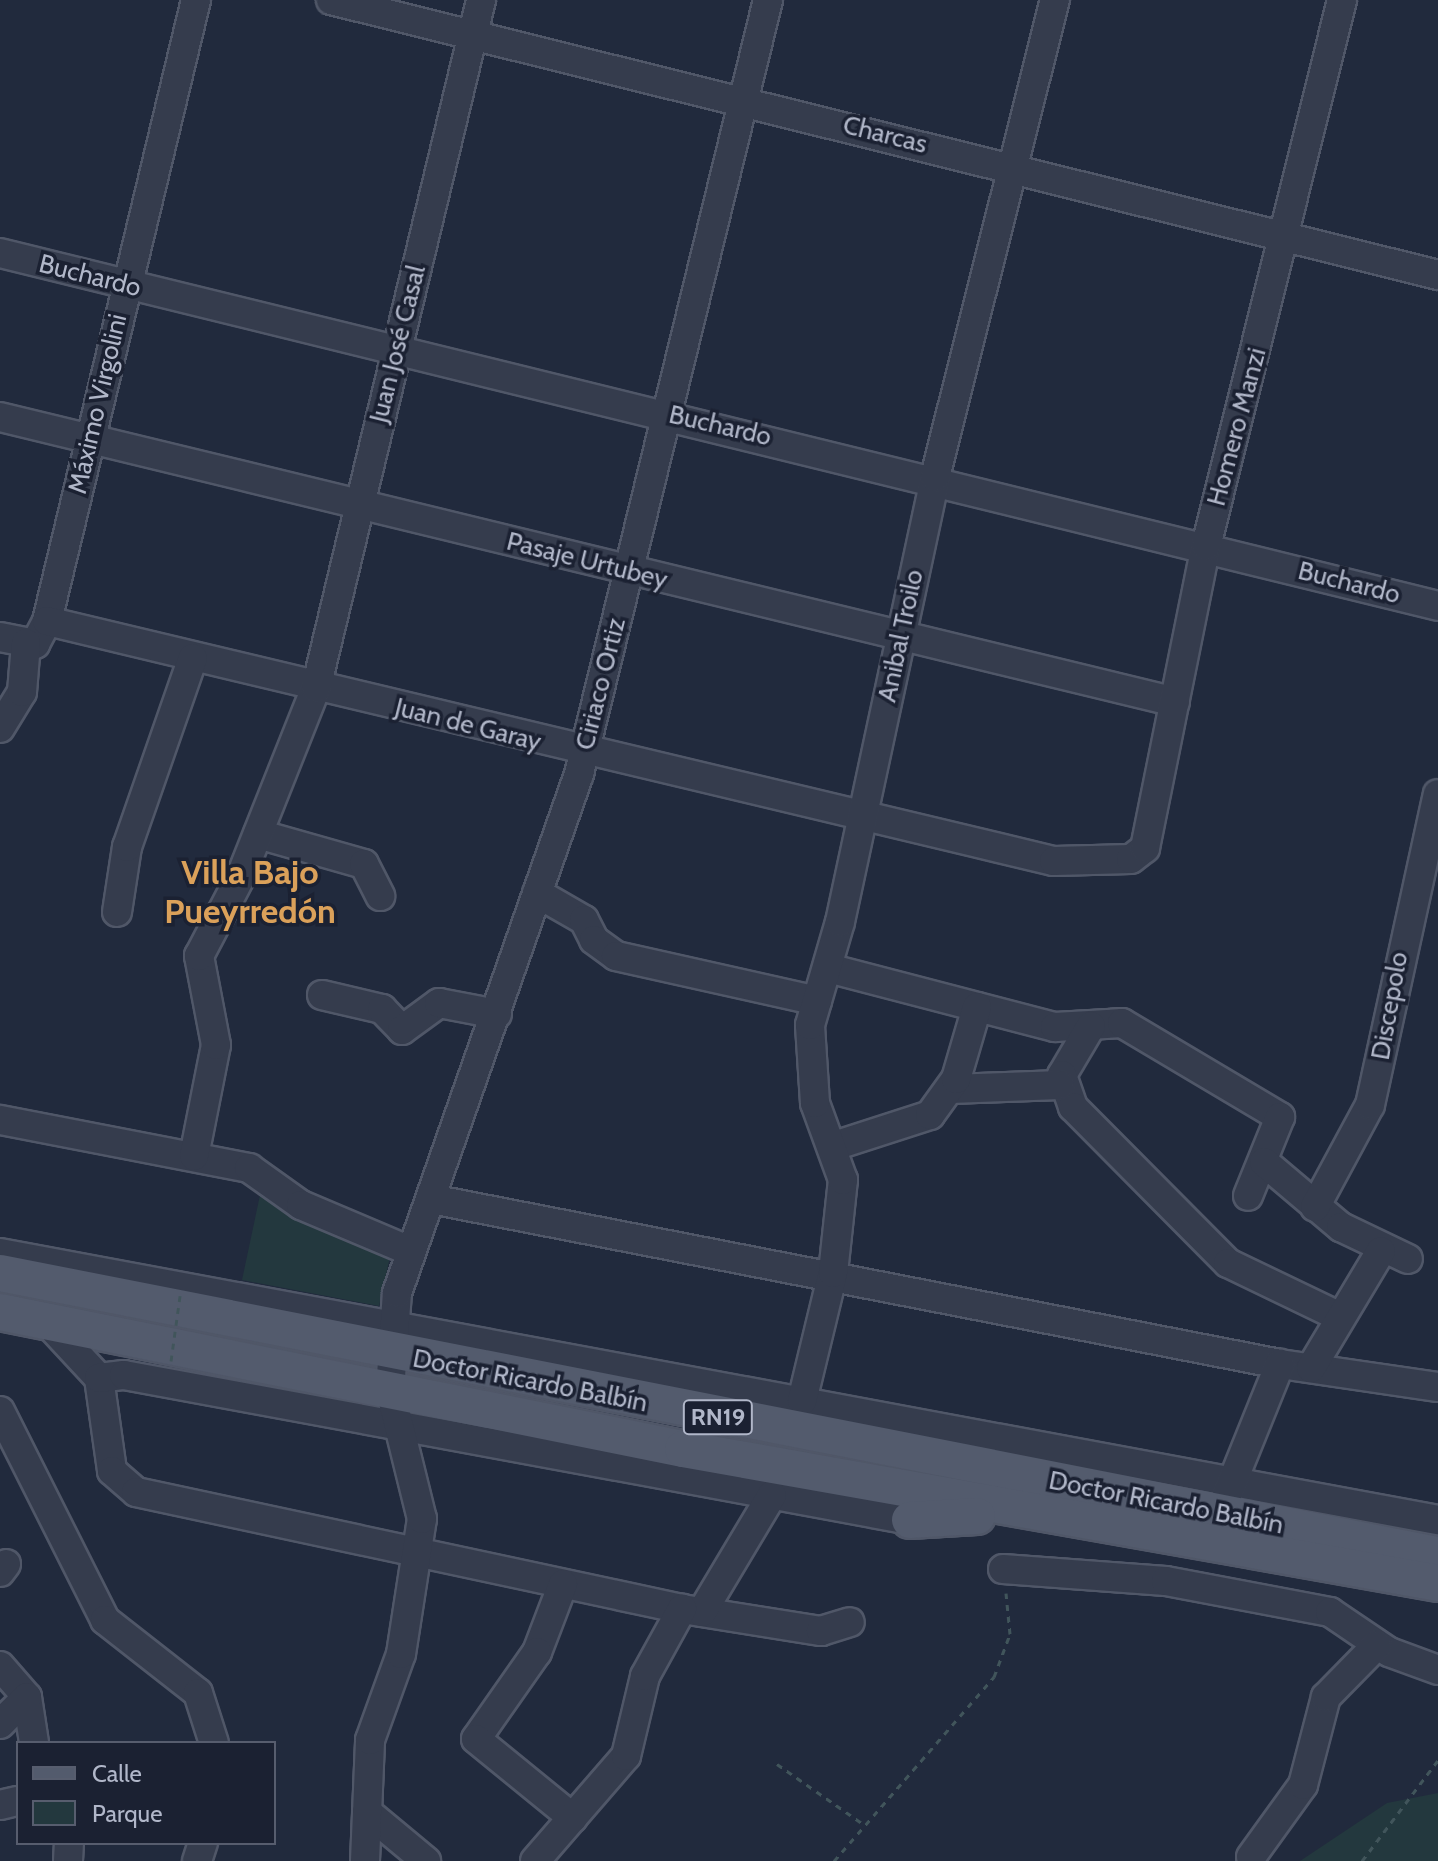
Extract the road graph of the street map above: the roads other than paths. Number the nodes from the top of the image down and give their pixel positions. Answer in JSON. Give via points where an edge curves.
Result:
{"nodes":[{"id":1,"x":196,"y":0,"type":"edge"},
{"id":2,"x":331,"y":0,"type":"edge"},
{"id":3,"x":481,"y":0,"type":"edge"},
{"id":4,"x":768,"y":0,"type":"edge"},
{"id":5,"x":1055,"y":0,"type":"edge"},
{"id":6,"x":1342,"y":0,"type":"edge"},
{"id":7,"x":473,"y":34,"type":"junction"},
{"id":8,"x":744,"y":100,"type":"junction"},
{"id":9,"x":1012,"y":168,"type":"junction"},
{"id":10,"x":1286,"y":238,"type":"junction"},
{"id":11,"x":0,"y":253,"type":"edge"},
{"id":12,"x":1438,"y":275,"type":"edge"},
{"id":13,"x":126,"y":285,"type":"junction"},
{"id":14,"x":397,"y":349,"type":"junction"},
{"id":15,"x":667,"y":413,"type":"junction"},
{"id":16,"x":0,"y":417,"type":"edge"},
{"id":17,"x":90,"y":438,"type":"junction"},
{"id":18,"x":935,"y":477,"type":"junction"},
{"id":19,"x":359,"y":506,"type":"junction"},
{"id":20,"x":1206,"y":546,"type":"junction"},
{"id":21,"x":628,"y":572,"type":"junction"},
{"id":22,"x":1438,"y":606,"type":"edge"},
{"id":23,"x":47,"y":621,"type":"junction"},
{"id":24,"x":901,"y":635,"type":"junction"},
{"id":25,"x":13,"y":640,"type":"edge"},
{"id":26,"x":193,"y":658,"type":"junction"},
{"id":27,"x":316,"y":688,"type":"junction"},
{"id":28,"x":1175,"y":702,"type":"junction"},
{"id":29,"x":0,"y":728,"type":"edge"},
{"id":30,"x":584,"y":753,"type":"junction"},
{"id":31,"x":1438,"y":794,"type":"edge"},
{"id":32,"x":861,"y":817,"type":"junction"},
{"id":33,"x":258,"y":834,"type":"junction"},
{"id":34,"x":1139,"y":855,"type":"joint"},
{"id":35,"x":537,"y":893,"type":"junction"},
{"id":36,"x":380,"y":896,"type":"dead end"},
{"id":37,"x":117,"y":912,"type":"dead end"},
{"id":38,"x":828,"y":968,"type":"junction"},
{"id":39,"x":322,"y":995,"type":"dead end"},
{"id":40,"x":817,"y":1001,"type":"junction"},
{"id":41,"x":977,"y":1007,"type":"junction"},
{"id":42,"x":497,"y":1014,"type":"junction"},
{"id":43,"x":1091,"y":1026,"type":"junction"},
{"id":44,"x":1060,"y":1085,"type":"junction"},
{"id":45,"x":951,"y":1089,"type":"junction"},
{"id":46,"x":0,"y":1120,"type":"edge"},
{"id":47,"x":834,"y":1146,"type":"junction"},
{"id":48,"x":194,"y":1156,"type":"junction"},
{"id":49,"x":1264,"y":1162,"type":"junction"},
{"id":50,"x":1248,"y":1196,"type":"dead end"},
{"id":51,"x":431,"y":1199,"type":"junction"},
{"id":52,"x":1315,"y":1207,"type":"junction"},
{"id":53,"x":410,"y":1251,"type":"junction"},
{"id":54,"x":0,"y":1253,"type":"edge"},
{"id":55,"x":0,"y":1273,"type":"edge"},
{"id":56,"x":833,"y":1273,"type":"junction"},
{"id":57,"x":0,"y":1312,"type":"edge"},
{"id":58,"x":1338,"y":1316,"type":"junction"},
{"id":59,"x":46,"y":1321,"type":"junction"},
{"id":60,"x":391,"y":1341,"type":"junction"},
{"id":61,"x":1280,"y":1364,"type":"junction"},
{"id":62,"x":1311,"y":1368,"type":"junction"},
{"id":63,"x":99,"y":1378,"type":"junction"},
{"id":64,"x":1438,"y":1387,"type":"edge"},
{"id":65,"x":390,"y":1390,"type":"junction"},
{"id":66,"x":802,"y":1401,"type":"junction"},
{"id":67,"x":0,"y":1411,"type":"edge"},
{"id":68,"x":398,"y":1427,"type":"junction"},
{"id":69,"x":772,"y":1495,"type":"junction"},
{"id":70,"x":1226,"y":1498,"type":"junction"},
{"id":71,"x":1037,"y":1512,"type":"junction"},
{"id":72,"x":910,"y":1520,"type":"joint"},
{"id":73,"x":1438,"y":1520,"type":"edge"},
{"id":74,"x":419,"y":1552,"type":"junction"},
{"id":75,"x":1438,"y":1555,"type":"edge"},
{"id":76,"x":1003,"y":1569,"type":"road end"},
{"id":77,"x":1438,"y":1583,"type":"edge"},
{"id":78,"x":563,"y":1584,"type":"junction"},
{"id":79,"x":692,"y":1611,"type":"junction"},
{"id":80,"x":850,"y":1622,"type":"dead end"},
{"id":81,"x":1377,"y":1645,"type":"junction"},
{"id":82,"x":0,"y":1666,"type":"edge"},
{"id":83,"x":1438,"y":1670,"type":"edge"},
{"id":84,"x":27,"y":1697,"type":"junction"},
{"id":85,"x":0,"y":1724,"type":"edge"},
{"id":86,"x":34,"y":1741,"type":"edge"},
{"id":87,"x":213,"y":1741,"type":"edge"},
{"id":88,"x":367,"y":1812,"type":"junction"},
{"id":89,"x":573,"y":1818,"type":"junction"},
{"id":90,"x":1251,"y":1857,"type":"dead end"},
{"id":91,"x":365,"y":1861,"type":"edge"},
{"id":92,"x":426,"y":1861,"type":"edge"},
{"id":93,"x":535,"y":1861,"type":"edge"}],
"edges":[{"from":1,"to":13,"type":"street","name":"Máximo Virgolini"},
{"from":2,"to":7,"type":"street","name":"Charcas"},
{"from":3,"to":7,"type":"street","name":"Juan José Casal"},
{"from":4,"to":8,"type":"street","name":"Ciriaco Ortiz"},
{"from":5,"to":9,"type":"street","name":"Anibal Troilo"},
{"from":6,"to":10,"type":"street","name":"Homero Manzi"},
{"from":7,"to":8,"type":"street","name":"Charcas"},
{"from":7,"to":14,"type":"street","name":"Juan José Casal"},
{"from":8,"to":9,"type":"street","name":"Charcas"},
{"from":8,"to":15,"type":"street","name":"Ciriaco Ortiz"},
{"from":9,"to":10,"type":"street","name":"Charcas"},
{"from":9,"to":18,"type":"street","name":"Anibal Troilo"},
{"from":10,"to":12,"type":"street","name":"Charcas"},
{"from":10,"to":20,"type":"street","name":"Homero Manzi"},
{"from":11,"to":13,"type":"street","name":"Buchardo"},
{"from":13,"to":14,"type":"street","name":"Buchardo"},
{"from":13,"to":17,"type":"street","name":"Máximo Virgolini"},
{"from":14,"to":15,"type":"street","name":"Buchardo"},
{"from":14,"to":19,"type":"street","name":"Juan José Casal"},
{"from":15,"to":18,"type":"street","name":"Buchardo"},
{"from":15,"to":21,"type":"street","name":"Ciriaco Ortiz"},
{"from":16,"to":17,"type":"street","name":"Pasaje Urtubey"},
{"from":17,"to":19,"type":"street","name":"Pasaje Urtubey"},
{"from":17,"to":23,"type":"street","name":"Máximo Virgolini"},
{"from":18,"to":20,"type":"street","name":"Buchardo"},
{"from":18,"to":24,"type":"street","name":"Anibal Troilo"},
{"from":19,"to":21,"type":"street","name":"Pasaje Urtubey"},
{"from":19,"to":27,"type":"street","name":"Juan José Casal"},
{"from":20,"to":22,"type":"street","name":"Buchardo"},
{"from":20,"to":28,"type":"street","name":"Homero Manzi"},
{"from":21,"to":24,"type":"street","name":"Pasaje Urtubey"},
{"from":21,"to":30,"type":"street","name":"Ciriaco Ortiz"},
{"from":23,"to":25,"type":"street","via":[[42,637]]},
{"from":23,"to":26,"type":"street","name":"Juan de Garay"},
{"from":24,"to":28,"type":"street","name":"Pasaje Urtubey"},
{"from":24,"to":32,"type":"street","name":"Anibal Troilo"},
{"from":25,"to":29,"type":"street","via":[[22,692]]},
{"from":26,"to":27,"type":"street","name":"Juan de Garay"},
{"from":26,"to":37,"type":"street","via":[[127,847]]},
{"from":27,"to":30,"type":"street","name":"Juan de Garay"},
{"from":27,"to":33,"type":"street","name":"Juan José Casal"},
{"from":28,"to":34,"type":"street","name":"Homero Manzi"},
{"from":30,"to":32,"type":"street","name":"Juan de Garay"},
{"from":30,"to":35,"type":"street","name":"Ciriaco Ortiz"},
{"from":31,"to":52,"type":"street","name":"Discepolo","via":[[1370,1105]]},
{"from":32,"to":34,"type":"street","name":"Juan de Garay","via":[[1054,861]]},
{"from":32,"to":38,"type":"street","name":"Anibal Troilo"},
{"from":33,"to":36,"type":"street","via":[[364,864]]},
{"from":33,"to":48,"type":"street","name":"Juan José Casal","via":[[199,956],[216,1045]]},
{"from":35,"to":40,"type":"street","via":[[584,920],[594,940],[616,956]]},
{"from":35,"to":42,"type":"street","name":"Ciriaco Ortiz"},
{"from":38,"to":40,"type":"street","name":"Anibal Troilo"},
{"from":38,"to":41,"type":"street"},
{"from":39,"to":42,"type":"street","via":[[382,1009],[402,1030],[439,1003]]},
{"from":40,"to":47,"type":"street","name":"Anibal Troilo","via":[[810,1025],[811,1085]]},
{"from":41,"to":43,"type":"street","via":[[1055,1027]]},
{"from":41,"to":45,"type":"street"},
{"from":42,"to":51,"type":"street","name":"Ciriaco Ortiz"},
{"from":43,"to":44,"type":"street"},
{"from":43,"to":49,"type":"street","via":[[1122,1023],[1280,1117]]},
{"from":44,"to":45,"type":"street"},
{"from":44,"to":58,"type":"street","via":[[1190,1232],[1269,1287]]},
{"from":45,"to":47,"type":"street","via":[[930,1115],[903,1129]]},
{"from":46,"to":48,"type":"street"},
{"from":47,"to":56,"type":"street","name":"Anibal Troilo","via":[[843,1180]]},
{"from":48,"to":53,"type":"street","via":[[262,1174],[301,1205]]},
{"from":49,"to":50,"type":"street"},
{"from":49,"to":52,"type":"street"},
{"from":51,"to":53,"type":"street","name":"Ciriaco Ortiz"},
{"from":51,"to":56,"type":"street"},
{"from":52,"to":58,"type":"street","via":[[1394,1255]]},
{"from":53,"to":60,"type":"street","name":"Ciriaco Ortiz"},
{"from":54,"to":60,"type":"street"},
{"from":55,"to":60,"type":"main road","name":"Doctor Ricardo Balbín","number":"RN19"},
{"from":56,"to":61,"type":"street"},
{"from":56,"to":66,"type":"street","name":"Anibal Troilo"},
{"from":57,"to":59,"type":"main road","name":"Doctor Ricardo Balbín","number":"RN19"},
{"from":58,"to":62,"type":"street"},
{"from":59,"to":63,"type":"street"},
{"from":59,"to":65,"type":"main road","name":"Doctor Ricardo Balbín","number":"RN19"},
{"from":60,"to":65,"type":"street","name":"Ciriaco Ortiz"},
{"from":60,"to":66,"type":"street"},
{"from":60,"to":70,"type":"main road","name":"Doctor Ricardo Balbín","number":"RN19"},
{"from":61,"to":62,"type":"street"},
{"from":61,"to":70,"type":"street"},
{"from":62,"to":64,"type":"street"},
{"from":63,"to":68,"type":"street","via":[[124,1375]]},
{"from":63,"to":74,"type":"street","via":[[112,1471],[123,1487]]},
{"from":65,"to":68,"type":"street","name":"Ciriaco Ortiz"},
{"from":65,"to":71,"type":"main road","name":"Doctor Ricardo Balbín","number":"RN19"},
{"from":66,"to":70,"type":"street"},
{"from":67,"to":87,"type":"street","via":[[105,1620],[198,1693]]},
{"from":68,"to":69,"type":"street"},
{"from":68,"to":74,"type":"street","name":"Ciriaco Ortiz","via":[[422,1512]]},
{"from":69,"to":72,"type":"street"},
{"from":69,"to":79,"type":"street"},
{"from":70,"to":73,"type":"street"},
{"from":70,"to":75,"type":"main road","name":"Doctor Ricardo Balbín","number":"RN19"},
{"from":71,"to":72,"type":"main road"},
{"from":71,"to":77,"type":"main road","name":"Doctor Ricardo Balbín","number":"RN19"},
{"from":74,"to":78,"type":"street"},
{"from":74,"to":88,"type":"street","name":"Ciriaco Ortiz","via":[[401,1654],[370,1740]]},
{"from":76,"to":81,"type":"street","via":[[1151,1579],[1330,1612]]},
{"from":78,"to":79,"type":"street"},
{"from":78,"to":89,"type":"street","via":[[537,1652],[476,1739]]},
{"from":79,"to":80,"type":"street","via":[[821,1631]]},
{"from":79,"to":89,"type":"street","via":[[645,1676],[626,1756]]},
{"from":81,"to":83,"type":"street"},
{"from":81,"to":90,"type":"street","via":[[1326,1697],[1303,1785]]},
{"from":82,"to":84,"type":"street"},
{"from":84,"to":85,"type":"street"},
{"from":84,"to":86,"type":"street"},
{"from":88,"to":91,"type":"street","name":"Ciriaco Ortiz"},
{"from":88,"to":92,"type":"street"},
{"from":89,"to":93,"type":"street"}]}
